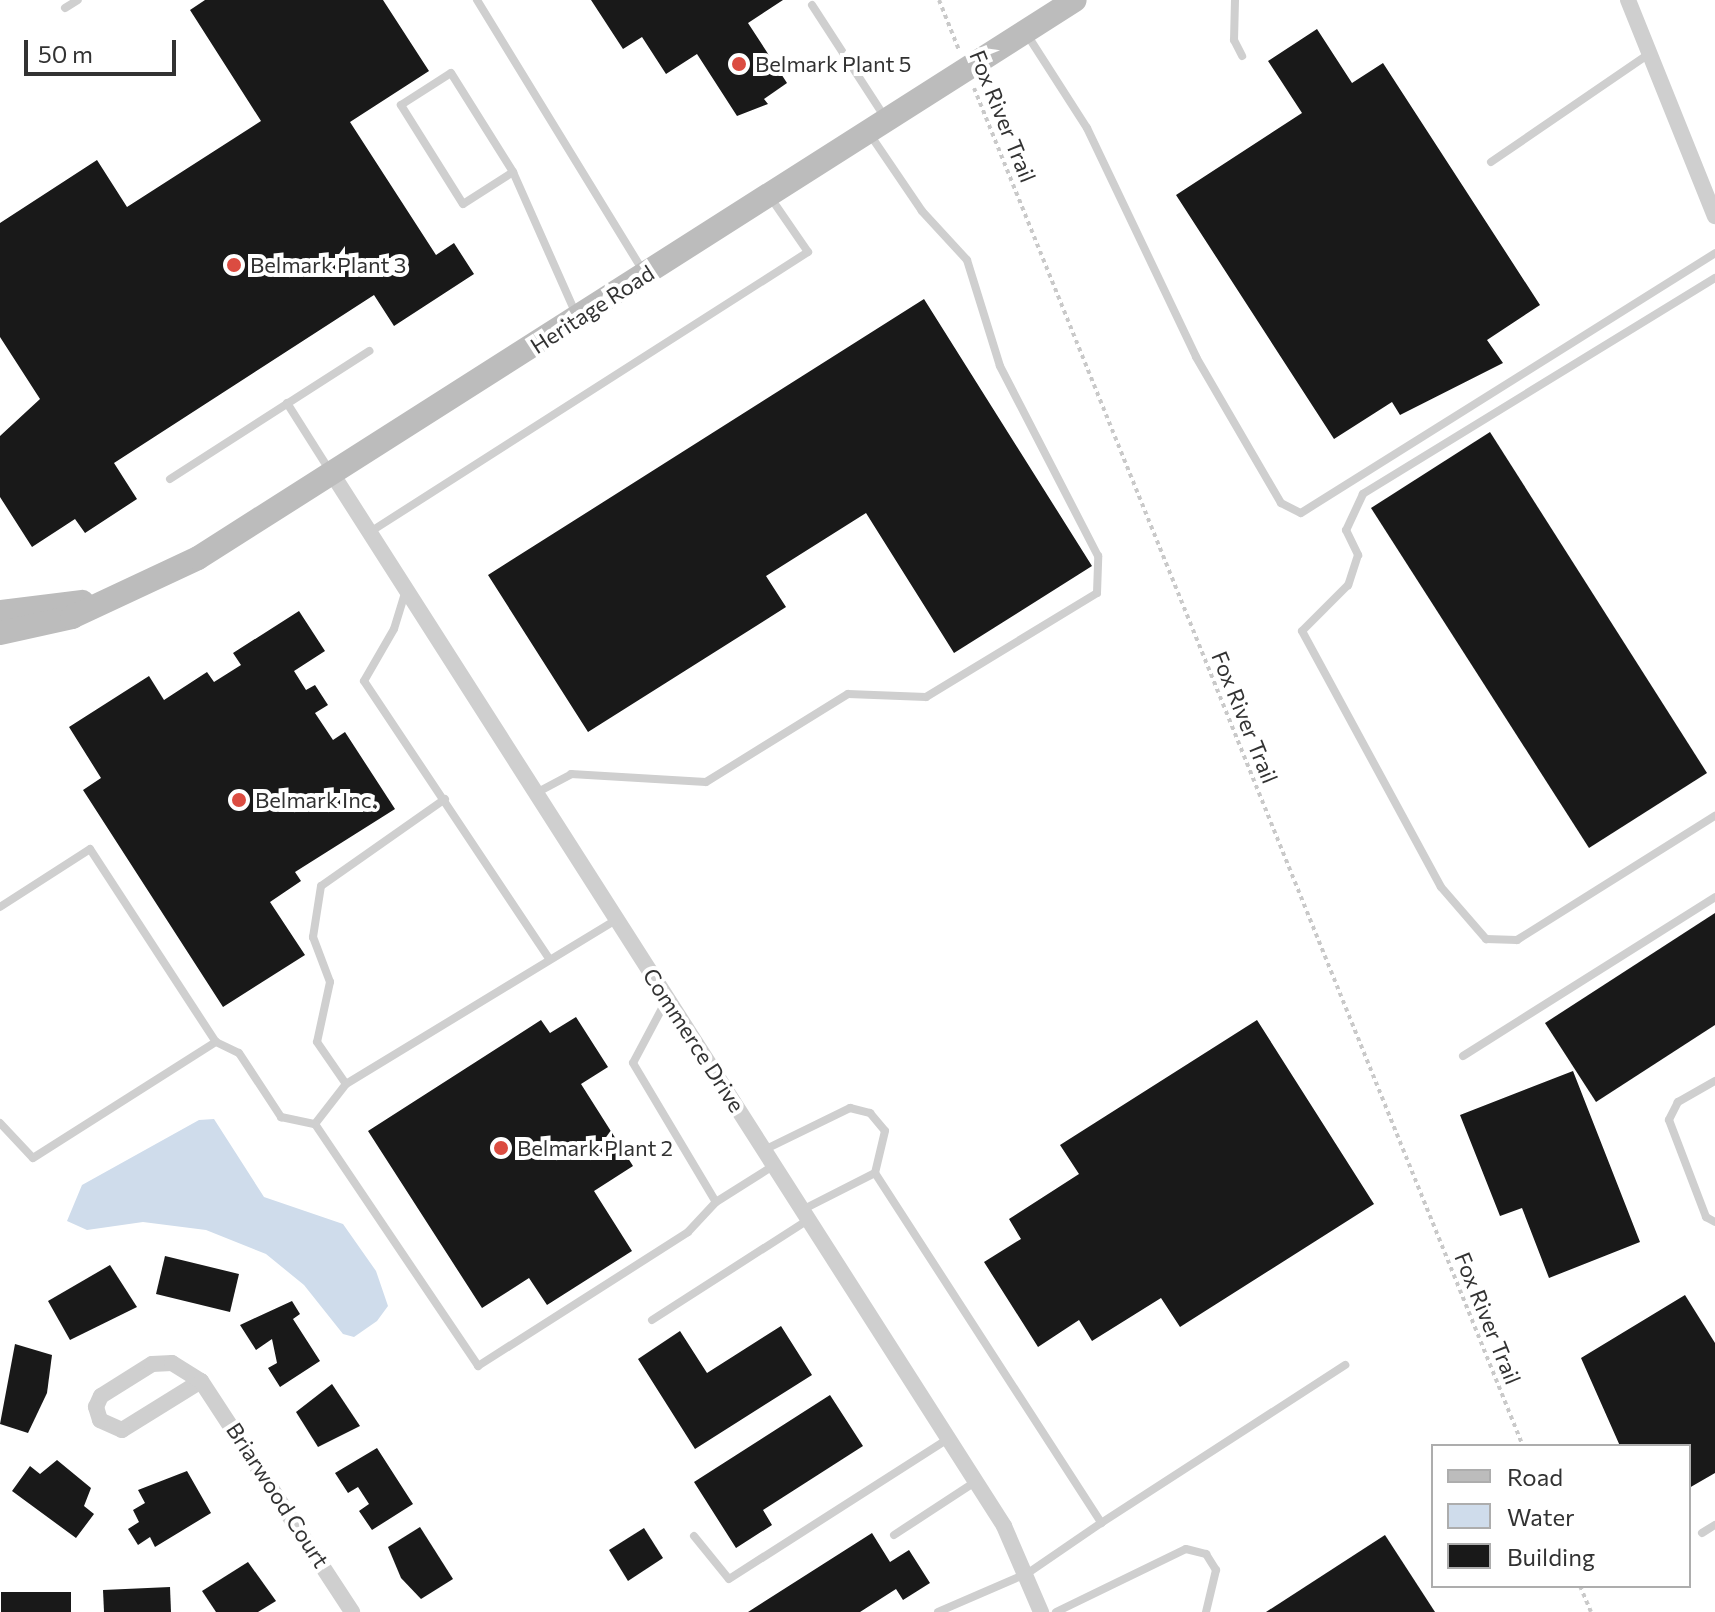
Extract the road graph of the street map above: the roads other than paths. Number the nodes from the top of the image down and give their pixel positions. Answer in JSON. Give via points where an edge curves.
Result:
{"nodes":[{"id":1,"x":78,"y":0,"type":"edge"},
{"id":2,"x":477,"y":0,"type":"edge"},
{"id":3,"x":1075,"y":0,"type":"edge"},
{"id":4,"x":1235,"y":0,"type":"edge"},
{"id":5,"x":1628,"y":0,"type":"edge"},
{"id":6,"x":812,"y":5,"type":"dead end"},
{"id":7,"x":65,"y":8,"type":"dead end"},
{"id":8,"x":1025,"y":32,"type":"junction"},
{"id":9,"x":1650,"y":54,"type":"junction"},
{"id":10,"x":1242,"y":56,"type":"dead end"},
{"id":11,"x":878,"y":126,"type":"junction"},
{"id":12,"x":1491,"y":162,"type":"dead end"},
{"id":13,"x":513,"y":172,"type":"junction"},
{"id":14,"x":769,"y":196,"type":"junction"},
{"id":15,"x":1715,"y":216,"type":"edge"},
{"id":16,"x":1715,"y":253,"type":"edge"},
{"id":17,"x":646,"y":275,"type":"junction"},
{"id":18,"x":1715,"y":278,"type":"edge"},
{"id":19,"x":578,"y":318,"type":"junction"},
{"id":20,"x":369,"y":351,"type":"dead end"},
{"id":21,"x":287,"y":403,"type":"junction"},
{"id":22,"x":333,"y":475,"type":"junction"},
{"id":23,"x":170,"y":479,"type":"dead end"},
{"id":24,"x":370,"y":532,"type":"junction"},
{"id":25,"x":406,"y":589,"type":"junction"},
{"id":26,"x":101,"y":602,"type":"junction"},
{"id":27,"x":0,"y":612,"type":"edge"},
{"id":28,"x":0,"y":633,"type":"edge"},
{"id":29,"x":536,"y":793,"type":"junction"},
{"id":30,"x":445,"y":799,"type":"junction"},
{"id":31,"x":1715,"y":816,"type":"edge"},
{"id":32,"x":1715,"y":897,"type":"edge"},
{"id":33,"x":0,"y":907,"type":"edge"},
{"id":34,"x":617,"y":919,"type":"junction"},
{"id":35,"x":548,"y":957,"type":"junction"},
{"id":36,"x":667,"y":998,"type":"junction"},
{"id":37,"x":216,"y":1042,"type":"junction"},
{"id":38,"x":1463,"y":1056,"type":"dead end"},
{"id":39,"x":1715,"y":1081,"type":"edge"},
{"id":40,"x":346,"y":1084,"type":"junction"},
{"id":41,"x":0,"y":1123,"type":"edge"},
{"id":42,"x":315,"y":1124,"type":"junction"},
{"id":43,"x":764,"y":1150,"type":"junction"},
{"id":44,"x":774,"y":1165,"type":"junction"},
{"id":45,"x":875,"y":1173,"type":"junction"},
{"id":46,"x":716,"y":1202,"type":"junction"},
{"id":47,"x":805,"y":1214,"type":"junction"},
{"id":48,"x":1715,"y":1222,"type":"edge"},
{"id":49,"x":652,"y":1320,"type":"dead end"},
{"id":50,"x":1345,"y":1365,"type":"dead end"},
{"id":51,"x":201,"y":1381,"type":"junction"},
{"id":52,"x":948,"y":1438,"type":"junction"},
{"id":53,"x":976,"y":1481,"type":"junction"},
{"id":54,"x":1101,"y":1523,"type":"junction"},
{"id":55,"x":1715,"y":1525,"type":"edge"},
{"id":56,"x":1702,"y":1533,"type":"dead end"},
{"id":57,"x":894,"y":1535,"type":"dead end"},
{"id":58,"x":694,"y":1536,"type":"dead end"},
{"id":59,"x":1028,"y":1573,"type":"junction"},
{"id":60,"x":352,"y":1612,"type":"edge"},
{"id":61,"x":938,"y":1612,"type":"edge"},
{"id":62,"x":1041,"y":1612,"type":"edge"},
{"id":63,"x":1056,"y":1612,"type":"edge"},
{"id":64,"x":1206,"y":1612,"type":"edge"}],
"edges":[{"from":1,"to":7,"type":"lane"},
{"from":2,"to":17,"type":"lane"},
{"from":3,"to":8,"type":"main road","name":"Heritage Road"},
{"from":4,"to":10,"type":"lane","via":[[1234,40]]},
{"from":5,"to":9,"type":"street"},
{"from":6,"to":11,"type":"lane"},
{"from":8,"to":11,"type":"main road","name":"Heritage Road"},
{"from":8,"to":16,"type":"lane","via":[[1087,128],[1196,357],[1281,503],[1301,513]]},
{"from":9,"to":12,"type":"lane"},
{"from":9,"to":15,"type":"street"},
{"from":11,"to":14,"type":"main road","name":"Heritage Road"},
{"from":11,"to":29,"type":"lane","via":[[922,211],[967,260],[1000,366],[1098,556],[1097,593],[926,697],[848,694],[706,782],[571,774]]},
{"from":13,"to":13,"type":"lane","via":[[451,73],[401,105],[463,204]]},
{"from":13,"to":19,"type":"lane"},
{"from":14,"to":17,"type":"main road","name":"Heritage Road"},
{"from":14,"to":24,"type":"lane","via":[[808,252]]},
{"from":17,"to":19,"type":"main road","name":"Heritage Road"},
{"from":18,"to":31,"type":"lane","via":[[1363,494],[1346,530],[1358,555],[1348,585],[1302,631],[1441,887],[1486,939],[1517,940]]},
{"from":19,"to":22,"type":"main road","name":"Heritage Road"},
{"from":20,"to":21,"type":"lane"},
{"from":21,"to":22,"type":"lane"},
{"from":21,"to":23,"type":"lane"},
{"from":22,"to":24,"type":"street","name":"Commerce Drive"},
{"from":22,"to":26,"type":"main road","name":"Heritage Road","via":[[198,558]]},
{"from":24,"to":25,"type":"street","name":"Commerce Drive"},
{"from":25,"to":29,"type":"street","name":"Commerce Drive"},
{"from":25,"to":30,"type":"lane","via":[[394,629],[364,681]]},
{"from":26,"to":27,"type":"main road","name":"Heritage Road"},
{"from":26,"to":28,"type":"main road","name":"Heritage Road","via":[[72,617]]},
{"from":29,"to":34,"type":"street","name":"Commerce Drive"},
{"from":30,"to":35,"type":"lane"},
{"from":30,"to":40,"type":"lane","via":[[321,886],[313,937],[330,982],[317,1042]]},
{"from":32,"to":38,"type":"lane"},
{"from":33,"to":37,"type":"lane","via":[[90,849]]},
{"from":34,"to":35,"type":"lane"},
{"from":34,"to":36,"type":"street","name":"Commerce Drive"},
{"from":35,"to":40,"type":"lane"},
{"from":36,"to":43,"type":"street","name":"Commerce Drive"},
{"from":36,"to":46,"type":"lane","via":[[633,1063]]},
{"from":37,"to":41,"type":"lane","via":[[33,1158]]},
{"from":37,"to":42,"type":"lane","via":[[239,1053],[281,1117]]},
{"from":39,"to":48,"type":"lane","via":[[1678,1102],[1669,1120],[1706,1217]]},
{"from":40,"to":42,"type":"lane"},
{"from":42,"to":46,"type":"lane","via":[[478,1366],[688,1232]]},
{"from":43,"to":44,"type":"street","name":"Commerce Drive"},
{"from":43,"to":45,"type":"lane","via":[[850,1108],[870,1113],[885,1131]]},
{"from":44,"to":46,"type":"lane"},
{"from":44,"to":47,"type":"street","name":"Commerce Drive"},
{"from":45,"to":47,"type":"lane"},
{"from":45,"to":54,"type":"lane"},
{"from":47,"to":49,"type":"lane"},
{"from":47,"to":52,"type":"street","name":"Commerce Drive"},
{"from":50,"to":54,"type":"lane"},
{"from":51,"to":51,"type":"street","name":"Briarwood Court","via":[[172,1363],[152,1364],[101,1396],[100,1420],[122,1430]]},
{"from":51,"to":60,"type":"street","name":"Briarwood Court"},
{"from":52,"to":53,"type":"street","name":"Commerce Drive"},
{"from":52,"to":58,"type":"lane","via":[[729,1579]]},
{"from":53,"to":57,"type":"lane"},
{"from":53,"to":59,"type":"street","name":"Commerce Drive"},
{"from":54,"to":59,"type":"lane"},
{"from":55,"to":56,"type":"lane"},
{"from":59,"to":61,"type":"lane"},
{"from":59,"to":62,"type":"street","name":"Commerce Drive"},
{"from":63,"to":64,"type":"lane","via":[[1186,1549],[1206,1554],[1216,1570]]}]}
